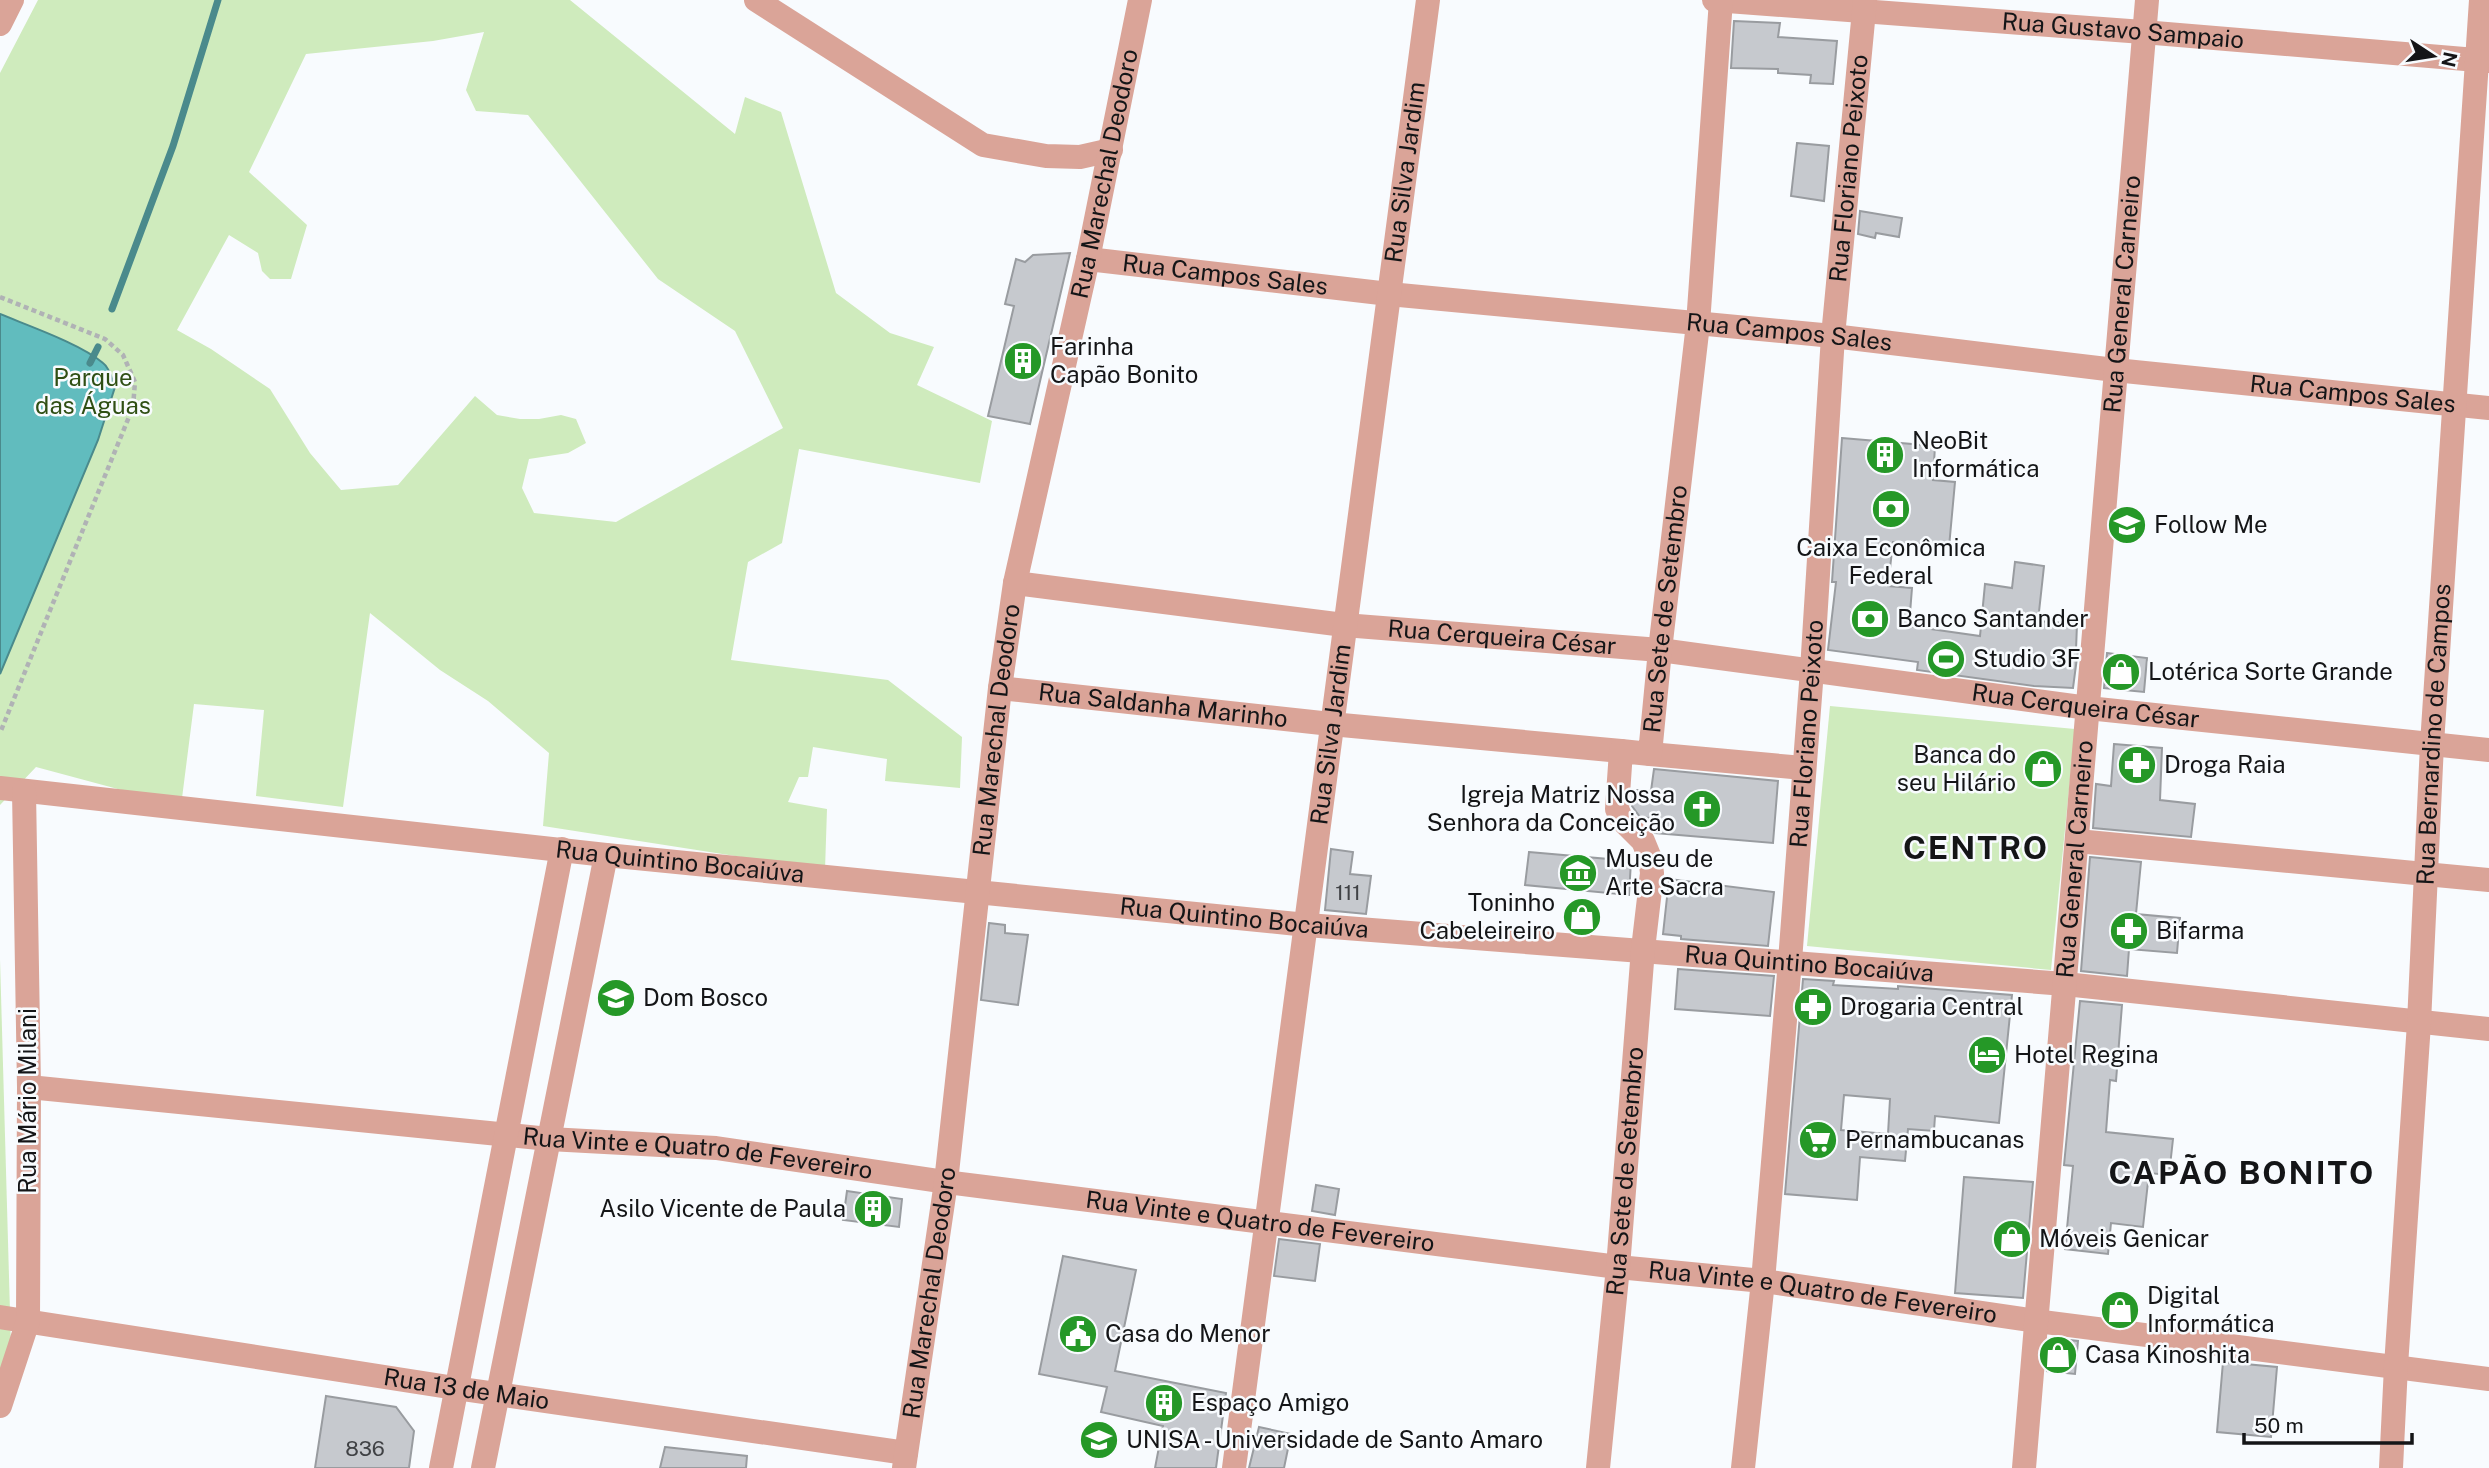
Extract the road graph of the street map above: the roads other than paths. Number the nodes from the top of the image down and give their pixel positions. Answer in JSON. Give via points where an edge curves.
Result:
{"nodes":[{"id":1,"x":12,"y":0,"type":"edge"},
{"id":2,"x":756,"y":0,"type":"edge"},
{"id":3,"x":1140,"y":0,"type":"edge"},
{"id":4,"x":1428,"y":0,"type":"edge"},
{"id":5,"x":1714,"y":0,"type":"edge"},
{"id":6,"x":1721,"y":0,"type":"edge"},
{"id":7,"x":2147,"y":0,"type":"edge"},
{"id":8,"x":2481,"y":0,"type":"edge"},
{"id":9,"x":1864,"y":5,"type":"edge"},
{"id":10,"x":785,"y":9,"type":"edge"},
{"id":11,"x":0,"y":24,"type":"edge"},
{"id":12,"x":2143,"y":32,"type":"junction"},
{"id":13,"x":2483,"y":61,"type":"edge"},
{"id":14,"x":1111,"y":150,"type":"junction"},
{"id":15,"x":1088,"y":260,"type":"junction"},
{"id":16,"x":1389,"y":293,"type":"junction"},
{"id":17,"x":1698,"y":324,"type":"junction"},
{"id":18,"x":1833,"y":336,"type":"junction"},
{"id":19,"x":2115,"y":370,"type":"junction"},
{"id":20,"x":2455,"y":404,"type":"junction"},
{"id":21,"x":2489,"y":408,"type":"edge"},
{"id":22,"x":1015,"y":583,"type":"junction"},
{"id":23,"x":1344,"y":625,"type":"junction"},
{"id":24,"x":1660,"y":650,"type":"junction"},
{"id":25,"x":1812,"y":670,"type":"junction"},
{"id":26,"x":1000,"y":688,"type":"junction"},
{"id":27,"x":2088,"y":708,"type":"junction"},
{"id":28,"x":1331,"y":724,"type":"junction"},
{"id":29,"x":2432,"y":744,"type":"junction"},
{"id":30,"x":2489,"y":750,"type":"edge"},
{"id":31,"x":1621,"y":751,"type":"junction"},
{"id":32,"x":1650,"y":754,"type":"junction"},
{"id":33,"x":1803,"y":768,"type":"junction"},
{"id":34,"x":12,"y":790,"type":"edge"},
{"id":35,"x":2077,"y":841,"type":"junction"},
{"id":36,"x":562,"y":849,"type":"junction"},
{"id":37,"x":606,"y":855,"type":"junction"},
{"id":38,"x":2426,"y":874,"type":"junction"},
{"id":39,"x":2489,"y":880,"type":"edge"},
{"id":40,"x":977,"y":892,"type":"junction"},
{"id":41,"x":1307,"y":925,"type":"junction"},
{"id":42,"x":1643,"y":949,"type":"junction"},
{"id":43,"x":1790,"y":961,"type":"junction"},
{"id":44,"x":2065,"y":984,"type":"junction"},
{"id":45,"x":2419,"y":1023,"type":"junction"},
{"id":46,"x":2489,"y":1029,"type":"edge"},
{"id":47,"x":29,"y":1087,"type":"junction"},
{"id":48,"x":507,"y":1134,"type":"junction"},
{"id":49,"x":550,"y":1139,"type":"junction"},
{"id":50,"x":946,"y":1182,"type":"junction"},
{"id":51,"x":1266,"y":1222,"type":"junction"},
{"id":52,"x":1618,"y":1267,"type":"junction"},
{"id":53,"x":1763,"y":1282,"type":"junction"},
{"id":54,"x":0,"y":1317,"type":"edge"},
{"id":55,"x":28,"y":1321,"type":"junction"},
{"id":56,"x":2036,"y":1321,"type":"junction"},
{"id":57,"x":2396,"y":1366,"type":"junction"},
{"id":58,"x":2489,"y":1379,"type":"edge"},
{"id":59,"x":455,"y":1388,"type":"junction"},
{"id":60,"x":498,"y":1394,"type":"junction"},
{"id":61,"x":0,"y":1406,"type":"edge"},
{"id":62,"x":905,"y":1460,"type":"edge"},
{"id":63,"x":441,"y":1468,"type":"edge"},
{"id":64,"x":483,"y":1468,"type":"edge"},
{"id":65,"x":1234,"y":1468,"type":"edge"},
{"id":66,"x":1598,"y":1468,"type":"edge"},
{"id":67,"x":1743,"y":1468,"type":"edge"},
{"id":68,"x":2024,"y":1468,"type":"edge"},
{"id":69,"x":2391,"y":1468,"type":"edge"}],
"edges":[{"from":1,"to":11,"type":"street"},
{"from":2,"to":10,"type":"street"},
{"from":3,"to":14,"type":"street","name":"Rua Marechal Deodoro"},
{"from":4,"to":16,"type":"street","name":"Rua Silva Jardim"},
{"from":5,"to":6,"type":"street","name":"Rua Gustavo Sampaio"},
{"from":6,"to":9,"type":"street","name":"Rua Gustavo Sampaio"},
{"from":6,"to":17,"type":"street","name":"Rua Sete de Setembro"},
{"from":7,"to":12,"type":"street","name":"Rua General Carneiro"},
{"from":8,"to":13,"type":"street","name":"Rua Bernardino de Campos"},
{"from":9,"to":12,"type":"street","name":"Rua Gustavo Sampaio"},
{"from":9,"to":18,"type":"street","name":"Rua Floriano Peixoto"},
{"from":10,"to":14,"type":"street","via":[[983,145],[1046,156],[1080,157]]},
{"from":12,"to":13,"type":"street","name":"Rua Gustavo Sampaio"},
{"from":12,"to":19,"type":"street","name":"Rua General Carneiro"},
{"from":13,"to":20,"type":"street","name":"Rua Bernardino de Campos"},
{"from":14,"to":15,"type":"street","name":"Rua Marechal Deodoro"},
{"from":15,"to":16,"type":"street","name":"Rua Campos Sales"},
{"from":15,"to":22,"type":"street","name":"Rua Marechal Deodoro"},
{"from":16,"to":17,"type":"street","name":"Rua Campos Sales"},
{"from":16,"to":23,"type":"street","name":"Rua Silva Jardim"},
{"from":17,"to":18,"type":"street","name":"Rua Campos Sales"},
{"from":17,"to":24,"type":"street","name":"Rua Sete de Setembro"},
{"from":18,"to":19,"type":"street","name":"Rua Campos Sales"},
{"from":18,"to":25,"type":"street","name":"Rua Floriano Peixoto"},
{"from":19,"to":20,"type":"street","name":"Rua Campos Sales"},
{"from":19,"to":27,"type":"street","name":"Rua General Carneiro"},
{"from":20,"to":21,"type":"street","name":"Rua Campos Sales"},
{"from":20,"to":29,"type":"street","name":"Rua Bernardino de Campos"},
{"from":22,"to":23,"type":"street","name":"Rua Cerqueira César"},
{"from":22,"to":26,"type":"street","name":"Rua Marechal Deodoro"},
{"from":23,"to":24,"type":"street","name":"Rua Cerqueira César"},
{"from":23,"to":28,"type":"street","name":"Rua Silva Jardim"},
{"from":24,"to":25,"type":"street","name":"Rua Cerqueira César"},
{"from":24,"to":32,"type":"street","name":"Rua Sete de Setembro"},
{"from":25,"to":27,"type":"street","name":"Rua Cerqueira César"},
{"from":25,"to":33,"type":"street","name":"Rua Floriano Peixoto"},
{"from":26,"to":28,"type":"street","name":"Rua Saldanha Marinho"},
{"from":26,"to":40,"type":"street","name":"Rua Marechal Deodoro"},
{"from":27,"to":29,"type":"street","name":"Rua Cerqueira César"},
{"from":27,"to":35,"type":"street","name":"Rua General Carneiro"},
{"from":28,"to":31,"type":"street","name":"Rua Saldanha Marinho"},
{"from":28,"to":41,"type":"street","name":"Rua Silva Jardim"},
{"from":29,"to":30,"type":"street","name":"Rua Cerqueira César"},
{"from":29,"to":38,"type":"street","name":"Rua Bernardino de Campos"},
{"from":31,"to":32,"type":"street","name":"Rua Sete de Setembro"},
{"from":31,"to":42,"type":"street","name":"Rua Sete de Setembro","via":[[1617,809],[1643,841],[1652,873]]},
{"from":32,"to":33,"type":"street"},
{"from":33,"to":43,"type":"street","name":"Rua Floriano Peixoto"},
{"from":34,"to":36,"type":"street","name":"Rua Quintino Bocaiúva"},
{"from":34,"to":47,"type":"street","name":"Rua Mário Milani"},
{"from":35,"to":38,"type":"street"},
{"from":35,"to":44,"type":"street","name":"Rua General Carneiro"},
{"from":36,"to":37,"type":"street","name":"Rua Quintino Bocaiúva"},
{"from":36,"to":48,"type":"street"},
{"from":37,"to":40,"type":"street","name":"Rua Quintino Bocaiúva"},
{"from":37,"to":49,"type":"street"},
{"from":38,"to":39,"type":"street"},
{"from":38,"to":45,"type":"street","name":"Rua Bernardino de Campos"},
{"from":40,"to":41,"type":"street","name":"Rua Quintino Bocaiúva"},
{"from":40,"to":50,"type":"street","name":"Rua Marechal Deodoro"},
{"from":41,"to":42,"type":"street","name":"Rua Quintino Bocaiúva"},
{"from":41,"to":51,"type":"street","name":"Rua Silva Jardim"},
{"from":42,"to":43,"type":"street","name":"Rua Quintino Bocaiúva"},
{"from":42,"to":52,"type":"street","name":"Rua Sete de Setembro"},
{"from":43,"to":44,"type":"street","name":"Rua Quintino Bocaiúva"},
{"from":43,"to":53,"type":"street","name":"Rua Floriano Peixoto"},
{"from":44,"to":45,"type":"street","name":"Rua Quintino Bocaiúva"},
{"from":44,"to":56,"type":"street","name":"Rua General Carneiro"},
{"from":45,"to":46,"type":"street","name":"Rua Quintino Bocaiúva"},
{"from":45,"to":57,"type":"street","name":"Rua Bernardino de Campos"},
{"from":47,"to":48,"type":"street","name":"Rua Vinte e Quatro de Fevereiro"},
{"from":47,"to":55,"type":"street","name":"Rua Mário Milani"},
{"from":48,"to":49,"type":"street","name":"Rua Vinte e Quatro de Fevereiro"},
{"from":48,"to":59,"type":"street"},
{"from":49,"to":50,"type":"street","name":"Rua Vinte e Quatro de Fevereiro","via":[[716,1148]]},
{"from":49,"to":60,"type":"street"},
{"from":50,"to":51,"type":"street","name":"Rua Vinte e Quatro de Fevereiro"},
{"from":50,"to":62,"type":"street","name":"Rua Marechal Deodoro"},
{"from":51,"to":52,"type":"street","name":"Rua Vinte e Quatro de Fevereiro"},
{"from":51,"to":65,"type":"street","name":"Rua Silva Jardim"},
{"from":52,"to":53,"type":"street","name":"Rua Vinte e Quatro de Fevereiro"},
{"from":52,"to":66,"type":"street","name":"Rua Sete de Setembro"},
{"from":53,"to":56,"type":"street","name":"Rua Vinte e Quatro de Fevereiro"},
{"from":53,"to":67,"type":"street","name":"Rua Floriano Peixoto"},
{"from":54,"to":55,"type":"street","name":"Rua 13 de Maio"},
{"from":55,"to":59,"type":"street","name":"Rua 13 de Maio"},
{"from":55,"to":61,"type":"street","name":"Rua Mário Milani"},
{"from":56,"to":57,"type":"street","name":"Rua Vinte e Quatro de Fevereiro"},
{"from":56,"to":68,"type":"street","name":"Rua General Carneiro"},
{"from":57,"to":58,"type":"street","name":"Rua Vinte e Quatro de Fevereiro"},
{"from":57,"to":69,"type":"street","name":"Rua Bernardino de Campos"},
{"from":59,"to":60,"type":"street","name":"Rua 13 de Maio"},
{"from":59,"to":63,"type":"street"},
{"from":60,"to":62,"type":"street","name":"Rua 13 de Maio"},
{"from":60,"to":64,"type":"street"}]}
